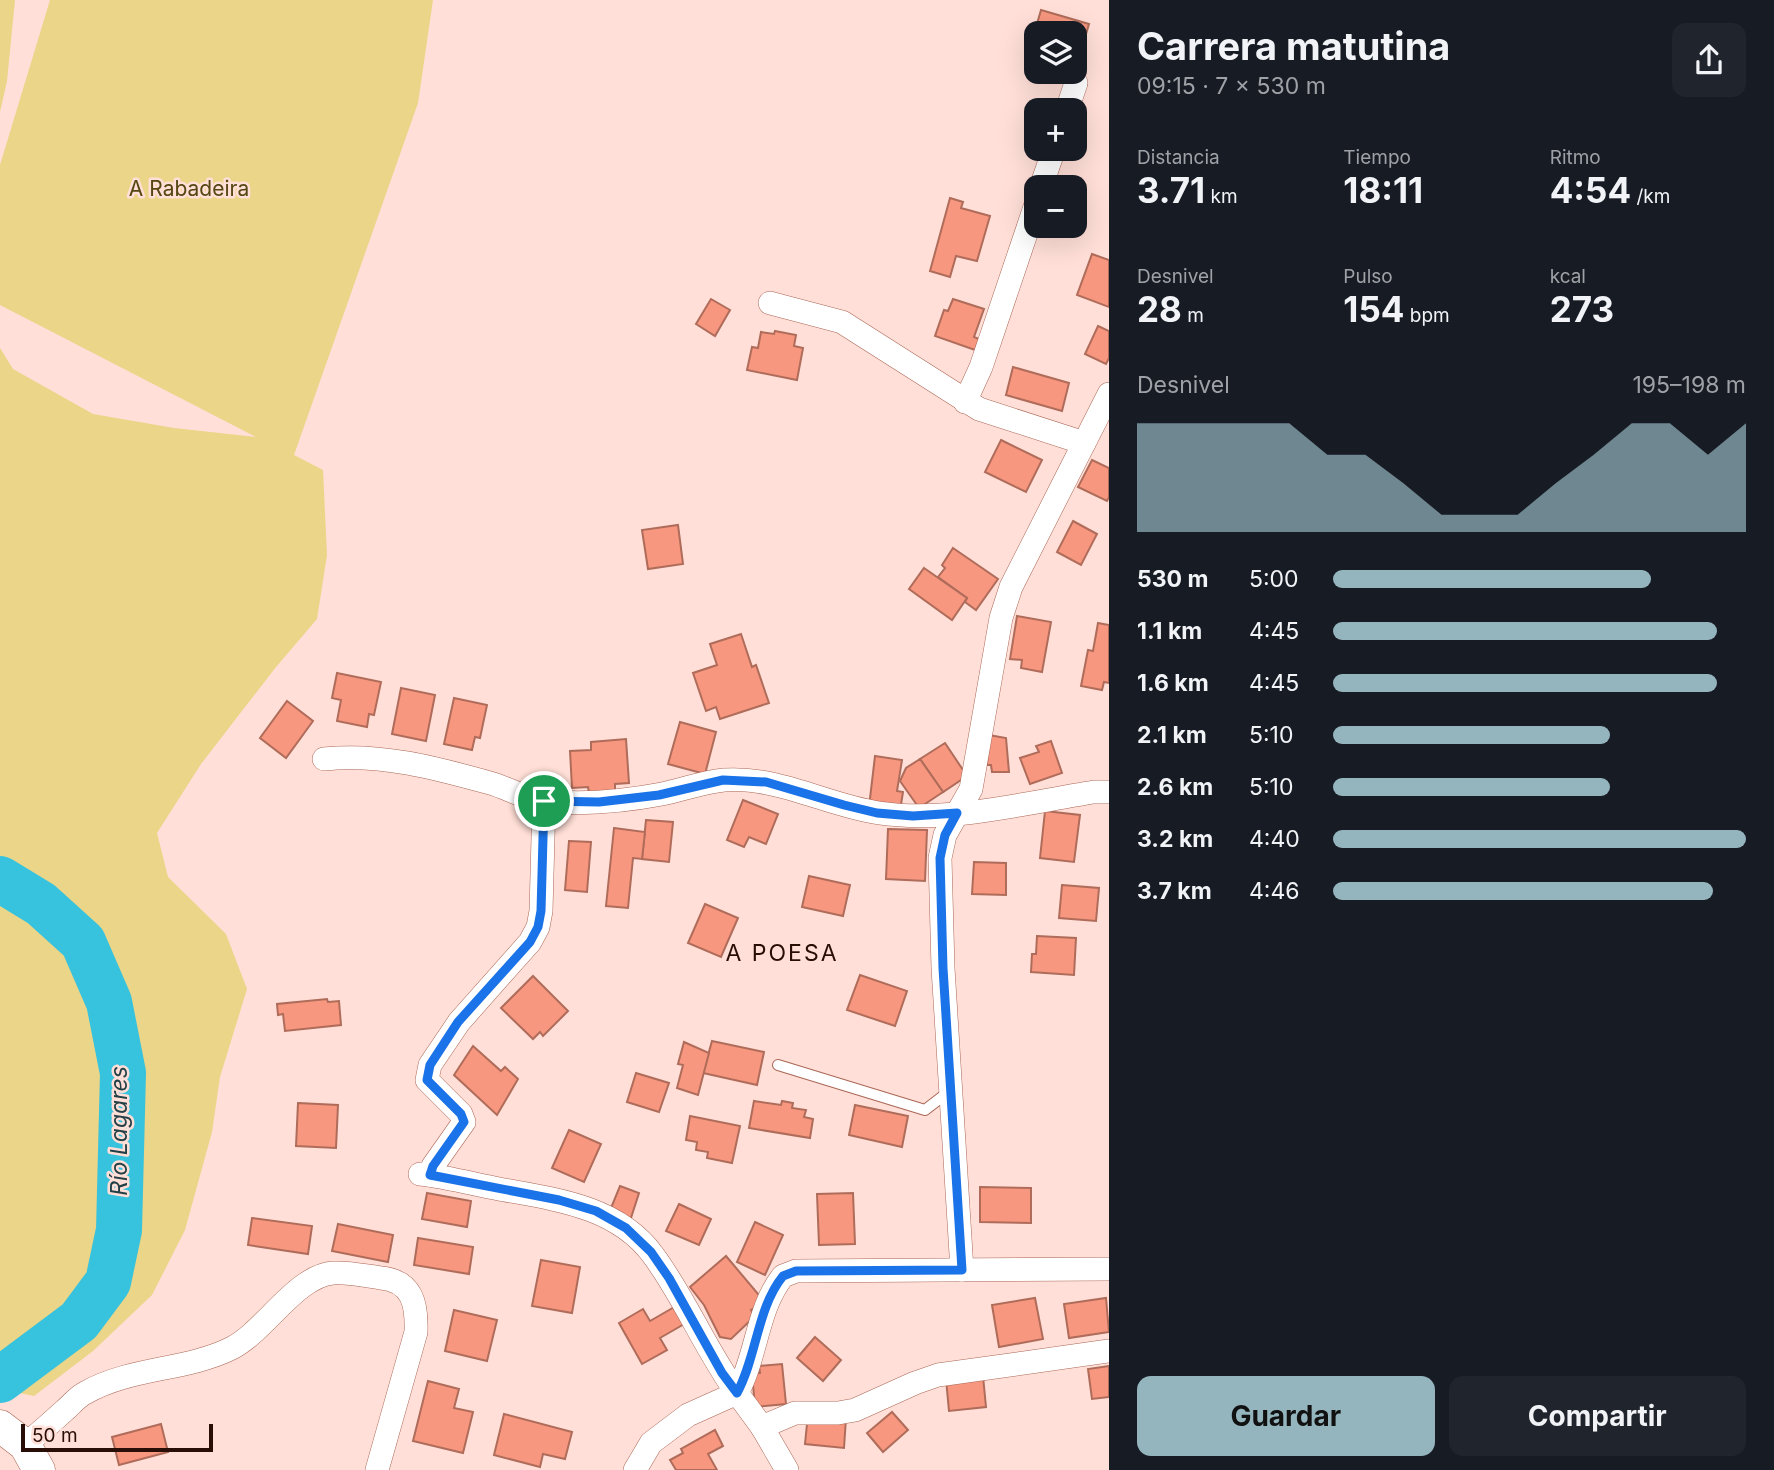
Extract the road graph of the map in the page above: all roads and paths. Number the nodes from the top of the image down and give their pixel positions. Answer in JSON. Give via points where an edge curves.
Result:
{"nodes":[{"id":1,"x":1025,"y":238,"type":"edge"},
{"id":2,"x":770,"y":303,"type":"dead end"},
{"id":3,"x":1109,"y":394,"type":"edge"},
{"id":4,"x":965,"y":402,"type":"junction"},
{"id":5,"x":1084,"y":443,"type":"junction"},
{"id":6,"x":324,"y":759,"type":"dead end"},
{"id":7,"x":1109,"y":792,"type":"edge"},
{"id":8,"x":544,"y":801,"type":"junction"},
{"id":9,"x":957,"y":813,"type":"junction"},
{"id":10,"x":778,"y":1065,"type":"dead end"},
{"id":11,"x":951,"y":1090,"type":"junction"},
{"id":12,"x":1109,"y":1269,"type":"edge"},
{"id":13,"x":962,"y":1270,"type":"junction"},
{"id":14,"x":1109,"y":1351,"type":"edge"},
{"id":15,"x":737,"y":1393,"type":"junction"},
{"id":16,"x":762,"y":1427,"type":"junction"},
{"id":17,"x":16,"y":1442,"type":"edge"},
{"id":18,"x":377,"y":1470,"type":"edge"},
{"id":19,"x":635,"y":1470,"type":"edge"},
{"id":20,"x":788,"y":1470,"type":"edge"}],
"edges":[{"from":1,"to":4,"type":"street"},
{"from":2,"to":4,"type":"street","via":[[842,322]]},
{"from":3,"to":5,"type":"street"},
{"from":4,"to":5,"type":"street"},
{"from":5,"to":9,"type":"street","via":[[1011,587],[1001,618],[971,789]]},
{"from":6,"to":8,"type":"street","via":[[351,756],[408,762]]},
{"from":7,"to":9,"type":"street"},
{"from":8,"to":9,"type":"street","via":[[599,802],[659,795],[723,780],[766,782],[877,813]]},
{"from":8,"to":15,"type":"street","via":[[538,927],[521,954],[458,1022],[430,1065],[427,1080],[464,1122],[425,1175],[559,1200],[596,1211],[626,1228],[657,1261]]},
{"from":9,"to":11,"type":"street","via":[[940,858]]},
{"from":10,"to":11,"type":"lane","via":[[925,1110]]},
{"from":11,"to":13,"type":"street"},
{"from":12,"to":13,"type":"street"},
{"from":13,"to":15,"type":"street","via":[[796,1271],[783,1276],[768,1302]]},
{"from":14,"to":16,"type":"street","via":[[939,1375],[855,1410],[795,1413]]},
{"from":15,"to":16,"type":"street"},
{"from":15,"to":19,"type":"street","via":[[688,1415],[651,1443]]},
{"from":16,"to":20,"type":"street"},
{"from":17,"to":18,"type":"street","via":[[84,1393],[127,1376],[232,1348],[300,1289],[333,1273],[390,1279],[404,1286],[417,1311],[416,1332]]}]}
